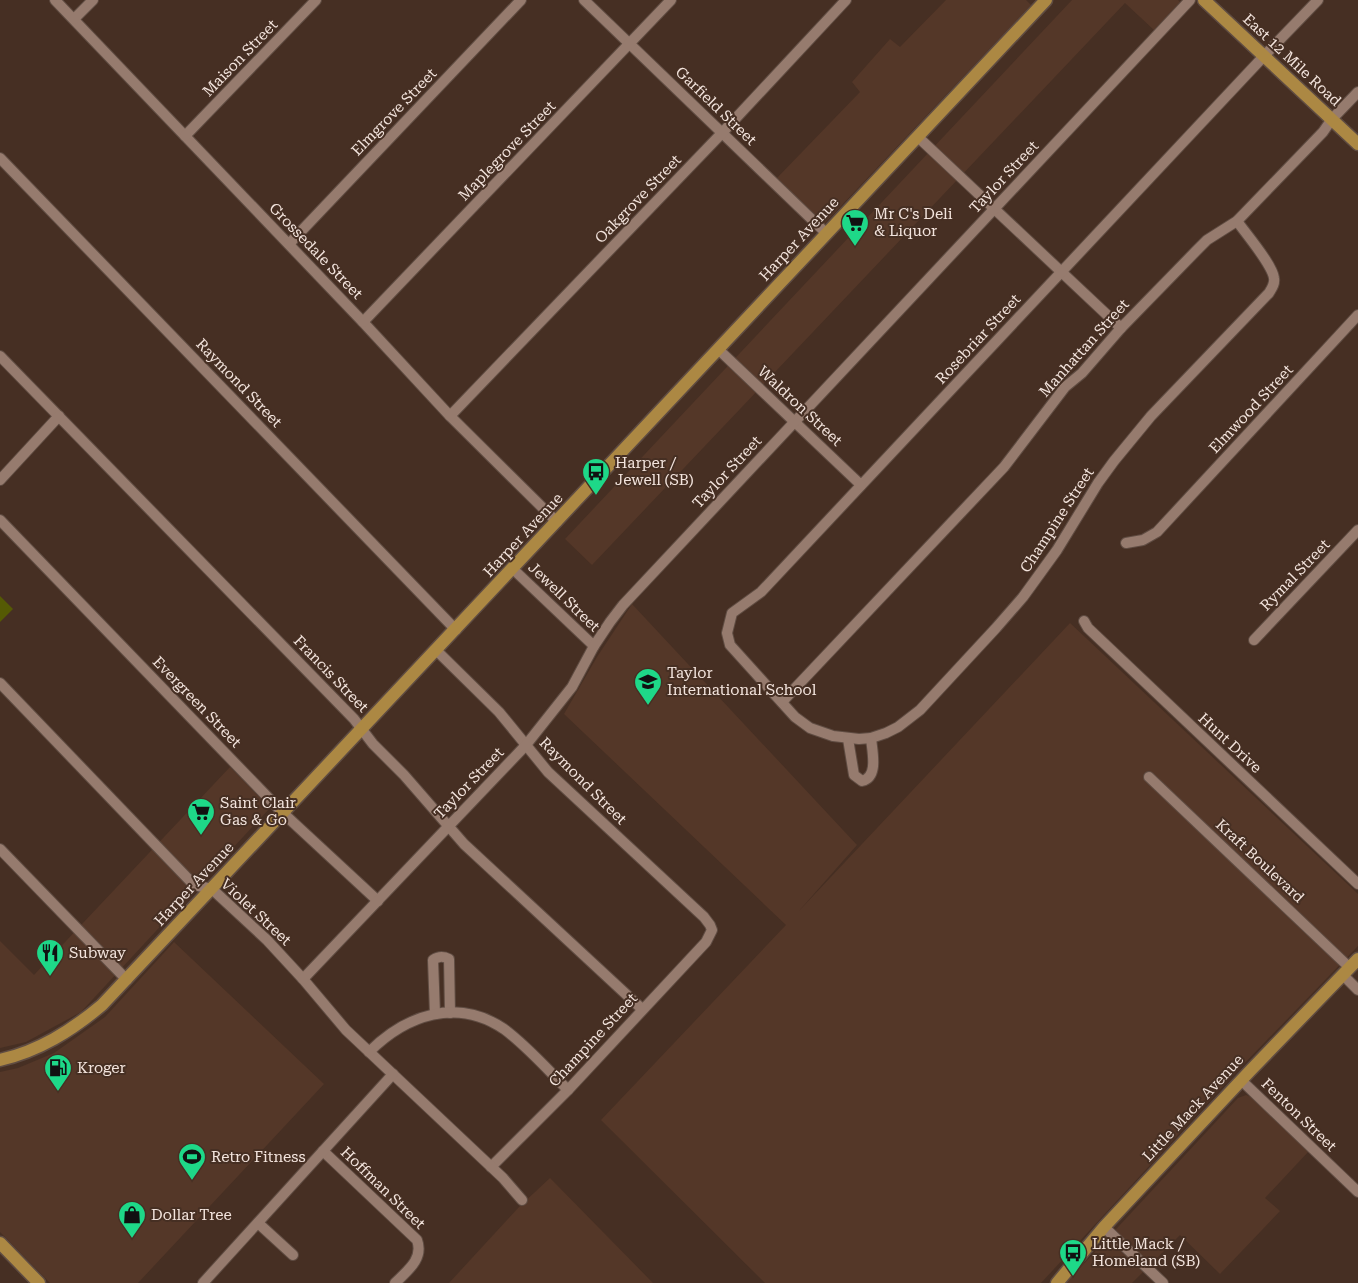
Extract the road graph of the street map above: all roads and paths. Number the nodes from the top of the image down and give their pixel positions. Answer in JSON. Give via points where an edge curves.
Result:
{"nodes":[{"id":1,"x":55,"y":0,"type":"edge"},
{"id":2,"x":93,"y":0,"type":"edge"},
{"id":3,"x":316,"y":0,"type":"edge"},
{"id":4,"x":521,"y":0,"type":"edge"},
{"id":5,"x":584,"y":0,"type":"edge"},
{"id":6,"x":672,"y":0,"type":"edge"},
{"id":7,"x":846,"y":0,"type":"edge"},
{"id":8,"x":1046,"y":0,"type":"edge"},
{"id":9,"x":1190,"y":0,"type":"edge"},
{"id":10,"x":1204,"y":0,"type":"edge"},
{"id":11,"x":1318,"y":0,"type":"edge"},
{"id":12,"x":74,"y":20,"type":"junction"},
{"id":13,"x":630,"y":44,"type":"junction"},
{"id":14,"x":1264,"y":56,"type":"junction"},
{"id":15,"x":1358,"y":92,"type":"edge"},
{"id":16,"x":1332,"y":119,"type":"junction"},
{"id":17,"x":722,"y":133,"type":"junction"},
{"id":18,"x":185,"y":136,"type":"junction"},
{"id":19,"x":918,"y":137,"type":"junction"},
{"id":20,"x":1358,"y":144,"type":"edge"},
{"id":21,"x":0,"y":158,"type":"edge"},
{"id":22,"x":994,"y":209,"type":"junction"},
{"id":23,"x":1237,"y":220,"type":"junction"},
{"id":24,"x":826,"y":233,"type":"junction"},
{"id":25,"x":289,"y":244,"type":"junction"},
{"id":26,"x":1061,"y":272,"type":"junction"},
{"id":27,"x":1358,"y":315,"type":"edge"},
{"id":28,"x":363,"y":322,"type":"junction"},
{"id":29,"x":1121,"y":328,"type":"junction"},
{"id":30,"x":718,"y":349,"type":"junction"},
{"id":31,"x":0,"y":356,"type":"edge"},
{"id":32,"x":59,"y":416,"type":"junction"},
{"id":33,"x":450,"y":416,"type":"junction"},
{"id":34,"x":794,"y":421,"type":"junction"},
{"id":35,"x":0,"y":480,"type":"edge"},
{"id":36,"x":861,"y":485,"type":"junction"},
{"id":37,"x":0,"y":520,"type":"edge"},
{"id":38,"x":557,"y":522,"type":"junction"},
{"id":39,"x":1358,"y":530,"type":"edge"},
{"id":40,"x":1126,"y":543,"type":"dead end"},
{"id":41,"x":513,"y":569,"type":"junction"},
{"id":42,"x":1084,"y":622,"type":"dead end"},
{"id":43,"x":456,"y":630,"type":"junction"},
{"id":44,"x":1254,"y":640,"type":"dead end"},
{"id":45,"x":594,"y":646,"type":"junction"},
{"id":46,"x":436,"y":650,"type":"junction"},
{"id":47,"x":0,"y":683,"type":"edge"},
{"id":48,"x":782,"y":702,"type":"junction"},
{"id":49,"x":362,"y":730,"type":"junction"},
{"id":50,"x":871,"y":738,"type":"junction"},
{"id":51,"x":848,"y":739,"type":"junction"},
{"id":52,"x":526,"y":745,"type":"junction"},
{"id":53,"x":1149,"y":777,"type":"dead end"},
{"id":54,"x":283,"y":813,"type":"junction"},
{"id":55,"x":448,"y":827,"type":"junction"},
{"id":56,"x":0,"y":848,"type":"edge"},
{"id":57,"x":1358,"y":884,"type":"edge"},
{"id":58,"x":212,"y":889,"type":"junction"},
{"id":59,"x":378,"y":901,"type":"junction"},
{"id":60,"x":712,"y":930,"type":"joint"},
{"id":61,"x":1350,"y":968,"type":"edge"},
{"id":62,"x":303,"y":979,"type":"junction"},
{"id":63,"x":127,"y":980,"type":"junction"},
{"id":64,"x":1358,"y":990,"type":"edge"},
{"id":65,"x":642,"y":1010,"type":"junction"},
{"id":66,"x":450,"y":1013,"type":"junction"},
{"id":67,"x":436,"y":1014,"type":"junction"},
{"id":68,"x":369,"y":1052,"type":"junction"},
{"id":69,"x":0,"y":1060,"type":"edge"},
{"id":70,"x":393,"y":1074,"type":"junction"},
{"id":71,"x":1242,"y":1081,"type":"junction"},
{"id":72,"x":568,"y":1090,"type":"junction"},
{"id":73,"x":323,"y":1152,"type":"junction"},
{"id":74,"x":491,"y":1166,"type":"junction"},
{"id":75,"x":1358,"y":1192,"type":"edge"},
{"id":76,"x":522,"y":1200,"type":"dead end"},
{"id":77,"x":258,"y":1223,"type":"junction"},
{"id":78,"x":1104,"y":1227,"type":"junction"},
{"id":79,"x":0,"y":1243,"type":"edge"},
{"id":80,"x":293,"y":1255,"type":"dead end"},
{"id":81,"x":39,"y":1283,"type":"edge"},
{"id":82,"x":203,"y":1283,"type":"edge"},
{"id":83,"x":395,"y":1283,"type":"edge"},
{"id":84,"x":1057,"y":1283,"type":"edge"},
{"id":85,"x":1163,"y":1283,"type":"edge"}],
"edges":[{"from":1,"to":12,"type":"street","name":"Grossedale Street"},
{"from":2,"to":12,"type":"street"},
{"from":3,"to":18,"type":"street","name":"Maison Street"},
{"from":4,"to":25,"type":"street","name":"Elmgrove Street"},
{"from":5,"to":13,"type":"street","name":"Garfield Street"},
{"from":6,"to":13,"type":"street","name":"Maplegrove Street"},
{"from":7,"to":17,"type":"street","name":"Oakgrove Street"},
{"from":8,"to":19,"type":"main road","name":"Harper Avenue"},
{"from":9,"to":22,"type":"street","name":"Taylor Street"},
{"from":10,"to":14,"type":"main road","name":"East 12 Mile Road"},
{"from":11,"to":14,"type":"street","name":"Rosebriar Street"},
{"from":12,"to":18,"type":"street","name":"Grossedale Street"},
{"from":13,"to":17,"type":"street","name":"Garfield Street"},
{"from":13,"to":28,"type":"street","name":"Maplegrove Street"},
{"from":14,"to":16,"type":"main road","name":"East 12 Mile Road"},
{"from":14,"to":26,"type":"street","name":"Rosebriar Street"},
{"from":15,"to":16,"type":"street","name":"Manhattan Street"},
{"from":16,"to":20,"type":"main road","name":"East 12 Mile Road"},
{"from":16,"to":23,"type":"street","name":"Manhattan Street"},
{"from":17,"to":24,"type":"street","name":"Garfield Street"},
{"from":17,"to":33,"type":"street","name":"Oakgrove Street"},
{"from":18,"to":25,"type":"street","name":"Grossedale Street"},
{"from":19,"to":22,"type":"street"},
{"from":19,"to":24,"type":"main road","name":"Harper Avenue"},
{"from":21,"to":43,"type":"street","name":"Raymond Street"},
{"from":22,"to":26,"type":"street"},
{"from":22,"to":34,"type":"street","name":"Taylor Street"},
{"from":23,"to":29,"type":"street","name":"Manhattan Street","via":[[1207,240]]},
{"from":23,"to":50,"type":"street","name":"Champine Street","via":[[1273,274],[1274,286],[1114,461],[1057,550],[996,628],[920,710],[898,727]]},
{"from":24,"to":30,"type":"main road","name":"Harper Avenue"},
{"from":25,"to":28,"type":"street","name":"Grossedale Street"},
{"from":26,"to":29,"type":"street"},
{"from":26,"to":36,"type":"street","name":"Rosebriar Street"},
{"from":27,"to":40,"type":"street","name":"Elmwood Street","via":[[1165,524],[1142,540]]},
{"from":28,"to":33,"type":"street","name":"Grossedale Street"},
{"from":29,"to":48,"type":"street","name":"Manhattan Street","via":[[1082,373],[1065,387],[1004,467]]},
{"from":30,"to":34,"type":"street","name":"Waldron Street"},
{"from":30,"to":38,"type":"main road","name":"Harper Avenue"},
{"from":31,"to":32,"type":"street","name":"Francis Street"},
{"from":32,"to":35,"type":"street"},
{"from":32,"to":49,"type":"street","name":"Francis Street"},
{"from":33,"to":38,"type":"street","name":"Grossedale Street"},
{"from":34,"to":36,"type":"street","name":"Waldron Street"},
{"from":34,"to":45,"type":"street","name":"Taylor Street","via":[[624,605]]},
{"from":36,"to":48,"type":"street","name":"Rosebriar Street","via":[[761,592],[735,609],[730,619],[727,633],[730,645]]},
{"from":37,"to":54,"type":"street","name":"Evergreen Street"},
{"from":38,"to":41,"type":"main road","name":"Harper Avenue"},
{"from":39,"to":44,"type":"street","name":"Rymal Street"},
{"from":41,"to":43,"type":"main road","name":"Harper Avenue"},
{"from":41,"to":45,"type":"street","name":"Jewell Street"},
{"from":42,"to":57,"type":"street","name":"Hunt Drive"},
{"from":43,"to":46,"type":"main road","name":"Harper Avenue"},
{"from":45,"to":52,"type":"street","name":"Taylor Street","via":[[572,687]]},
{"from":46,"to":49,"type":"main road","name":"Harper Avenue"},
{"from":46,"to":52,"type":"street","name":"Raymond Street","via":[[499,712]]},
{"from":47,"to":58,"type":"street","name":"Violet Street","via":[[194,885]]},
{"from":48,"to":51,"type":"street","name":"Champine Street","via":[[810,728]]},
{"from":49,"to":54,"type":"main road","name":"Harper Avenue"},
{"from":49,"to":55,"type":"street","name":"Francis Street"},
{"from":50,"to":51,"type":"street","name":"Champine Street"},
{"from":50,"to":51,"type":"street","via":[[872,773],[862,781],[852,771]]},
{"from":52,"to":55,"type":"street","name":"Taylor Street"},
{"from":52,"to":60,"type":"street","name":"Raymond Street","via":[[548,772],[704,917]]},
{"from":53,"to":61,"type":"street","name":"Kraft Boulevard"},
{"from":54,"to":58,"type":"main road","name":"Harper Avenue"},
{"from":54,"to":59,"type":"street","name":"Evergreen Street"},
{"from":55,"to":59,"type":"street","name":"Taylor Street"},
{"from":55,"to":65,"type":"street","name":"Francis Street"},
{"from":56,"to":63,"type":"street"},
{"from":58,"to":62,"type":"street","name":"Violet Street"},
{"from":58,"to":63,"type":"main road","name":"Harper Avenue"},
{"from":59,"to":62,"type":"street","name":"Taylor Street"},
{"from":60,"to":65,"type":"street","name":"Champine Street","via":[[706,942]]},
{"from":61,"to":64,"type":"street","name":"Kraft Boulevard"},
{"from":61,"to":71,"type":"main road","name":"Little Mack Avenue"},
{"from":62,"to":68,"type":"street","name":"Violet Street"},
{"from":63,"to":69,"type":"main road","name":"Harper Avenue","via":[[102,1006],[62,1036]]},
{"from":65,"to":72,"type":"street","name":"Champine Street"},
{"from":66,"to":67,"type":"street"},
{"from":66,"to":67,"type":"street","via":[[449,959],[444,956],[433,960]]},
{"from":66,"to":72,"type":"street","via":[[473,1016],[503,1029]]},
{"from":67,"to":68,"type":"street","via":[[412,1020],[379,1041]]},
{"from":68,"to":70,"type":"street","name":"Violet Street"},
{"from":70,"to":73,"type":"street"},
{"from":70,"to":74,"type":"street","name":"Violet Street"},
{"from":71,"to":75,"type":"street","name":"Fenton Street"},
{"from":71,"to":78,"type":"main road","name":"Little Mack Avenue"},
{"from":72,"to":74,"type":"street","name":"Champine Street"},
{"from":73,"to":77,"type":"street"},
{"from":73,"to":83,"type":"street","name":"Hoffman Street","via":[[414,1236],[419,1247],[415,1262]]},
{"from":74,"to":76,"type":"street","name":"Violet Street"},
{"from":77,"to":80,"type":"street"},
{"from":77,"to":82,"type":"street"},
{"from":78,"to":84,"type":"main road","name":"Little Mack Avenue"},
{"from":78,"to":85,"type":"street"},
{"from":79,"to":81,"type":"main road"}]}
